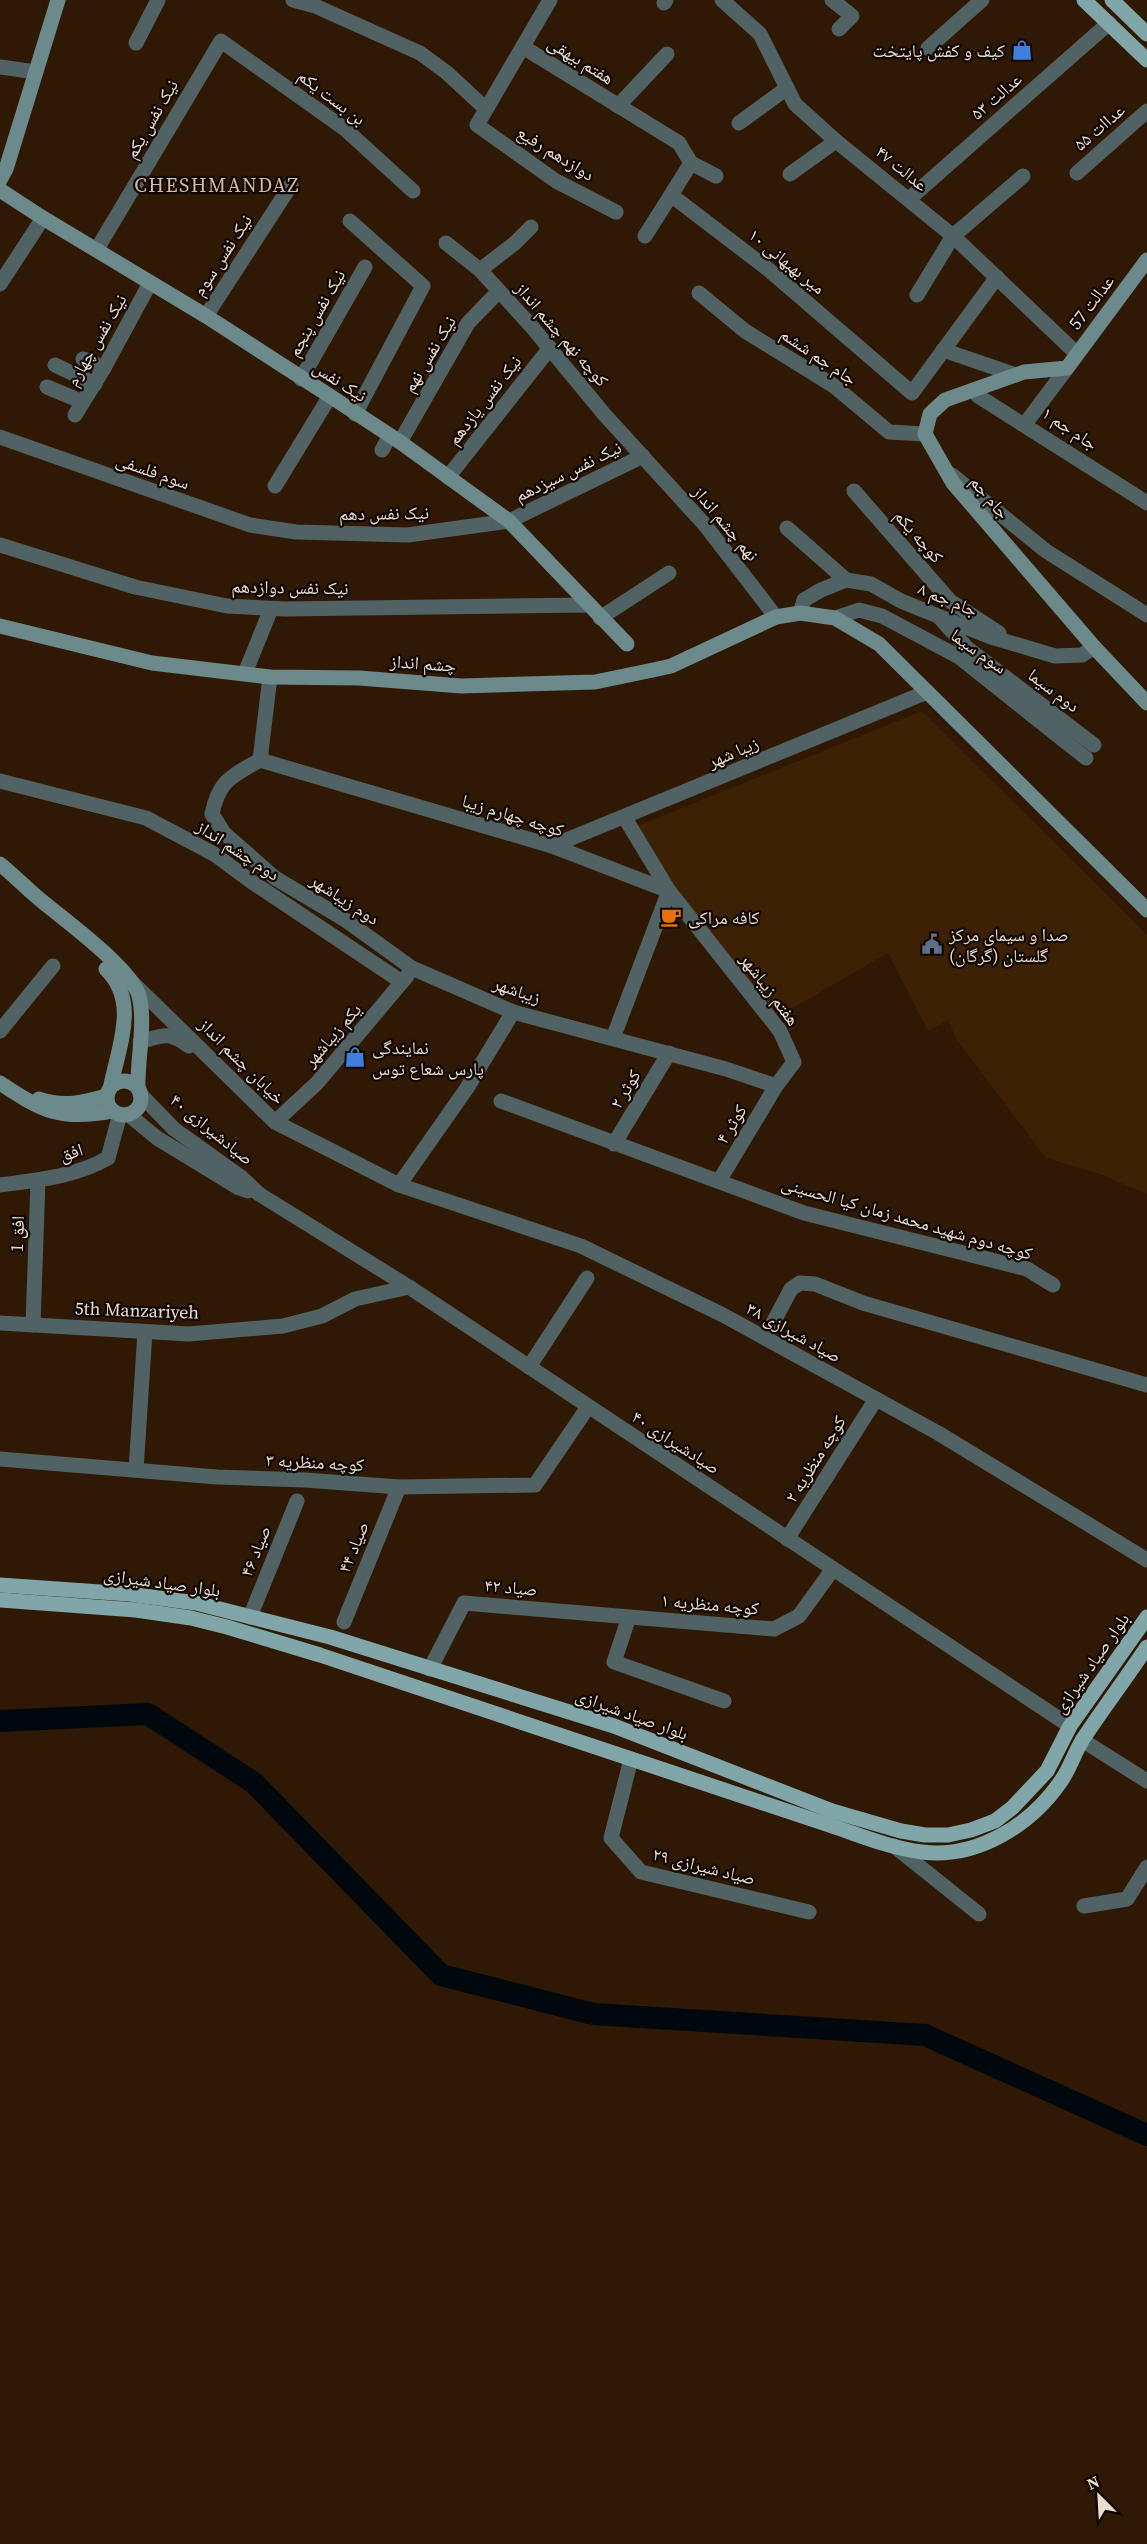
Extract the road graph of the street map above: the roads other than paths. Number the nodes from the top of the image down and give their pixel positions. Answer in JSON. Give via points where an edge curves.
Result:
{"nodes":[{"id":1,"x":58,"y":0,"type":"edge"},
{"id":2,"x":158,"y":0,"type":"edge"},
{"id":3,"x":293,"y":0,"type":"edge"},
{"id":4,"x":549,"y":0,"type":"edge"},
{"id":5,"x":722,"y":0,"type":"edge"},
{"id":6,"x":832,"y":0,"type":"edge"},
{"id":7,"x":982,"y":0,"type":"edge"},
{"id":8,"x":1084,"y":0,"type":"edge"},
{"id":9,"x":1112,"y":0,"type":"edge"},
{"id":10,"x":317,"y":3,"type":"edge"},
{"id":11,"x":1108,"y":23,"type":"junction"},
{"id":12,"x":839,"y":29,"type":"dead end"},
{"id":13,"x":1147,"y":34,"type":"edge"},
{"id":14,"x":221,"y":41,"type":"joint"},
{"id":15,"x":136,"y":43,"type":"dead end"},
{"id":16,"x":523,"y":47,"type":"junction"},
{"id":17,"x":928,"y":48,"type":"dead end"},
{"id":18,"x":667,"y":54,"type":"dead end"},
{"id":19,"x":1147,"y":60,"type":"edge"},
{"id":20,"x":0,"y":67,"type":"edge"},
{"id":21,"x":36,"y":72,"type":"junction"},
{"id":22,"x":787,"y":88,"type":"junction"},
{"id":23,"x":618,"y":106,"type":"junction"},
{"id":24,"x":486,"y":109,"type":"junction"},
{"id":25,"x":1147,"y":111,"type":"edge"},
{"id":26,"x":740,"y":123,"type":"dead end"},
{"id":27,"x":836,"y":141,"type":"junction"},
{"id":28,"x":691,"y":163,"type":"junction"},
{"id":29,"x":1077,"y":173,"type":"dead end"},
{"id":30,"x":790,"y":174,"type":"dead end"},
{"id":31,"x":716,"y":176,"type":"dead end"},
{"id":32,"x":1023,"y":176,"type":"dead end"},
{"id":33,"x":0,"y":180,"type":"edge"},
{"id":34,"x":291,"y":186,"type":"dead end"},
{"id":35,"x":0,"y":189,"type":"edge"},
{"id":36,"x":412,"y":191,"type":"dead end"},
{"id":37,"x":671,"y":195,"type":"junction"},
{"id":38,"x":909,"y":199,"type":"junction"},
{"id":39,"x":616,"y":212,"type":"dead end"},
{"id":40,"x":43,"y":218,"type":"junction"},
{"id":41,"x":350,"y":221,"type":"dead end"},
{"id":42,"x":531,"y":227,"type":"dead end"},
{"id":43,"x":645,"y":236,"type":"dead end"},
{"id":44,"x":953,"y":236,"type":"junction"},
{"id":45,"x":446,"y":243,"type":"dead end"},
{"id":46,"x":98,"y":249,"type":"junction"},
{"id":47,"x":1147,"y":260,"type":"edge"},
{"id":48,"x":365,"y":267,"type":"dead end"},
{"id":49,"x":480,"y":270,"type":"junction"},
{"id":50,"x":997,"y":277,"type":"junction"},
{"id":51,"x":0,"y":284,"type":"edge"},
{"id":52,"x":150,"y":284,"type":"junction"},
{"id":53,"x":499,"y":291,"type":"junction"},
{"id":54,"x":699,"y":293,"type":"dead end"},
{"id":55,"x":917,"y":295,"type":"dead end"},
{"id":56,"x":206,"y":316,"type":"junction"},
{"id":57,"x":550,"y":348,"type":"junction"},
{"id":58,"x":943,"y":350,"type":"junction"},
{"id":59,"x":1077,"y":354,"type":"junction"},
{"id":60,"x":83,"y":359,"type":"dead end"},
{"id":61,"x":55,"y":365,"type":"dead end"},
{"id":62,"x":104,"y":368,"type":"junction"},
{"id":63,"x":1067,"y":368,"type":"junction"},
{"id":64,"x":1016,"y":375,"type":"junction"},
{"id":65,"x":301,"y":379,"type":"junction"},
{"id":66,"x":94,"y":384,"type":"junction"},
{"id":67,"x":47,"y":387,"type":"dead end"},
{"id":68,"x":330,"y":396,"type":"junction"},
{"id":69,"x":978,"y":396,"type":"dead end"},
{"id":70,"x":83,"y":402,"type":"junction"},
{"id":71,"x":355,"y":414,"type":"junction"},
{"id":72,"x":75,"y":415,"type":"dead end"},
{"id":73,"x":1025,"y":424,"type":"junction"},
{"id":74,"x":925,"y":434,"type":"junction"},
{"id":75,"x":0,"y":437,"type":"edge"},
{"id":76,"x":390,"y":443,"type":"junction"},
{"id":77,"x":643,"y":456,"type":"junction"},
{"id":78,"x":946,"y":470,"type":"junction"},
{"id":79,"x":448,"y":477,"type":"junction"},
{"id":80,"x":275,"y":486,"type":"dead end"},
{"id":81,"x":854,"y":491,"type":"dead end"},
{"id":82,"x":1147,"y":503,"type":"edge"},
{"id":83,"x":509,"y":521,"type":"junction"},
{"id":84,"x":787,"y":528,"type":"dead end"},
{"id":85,"x":296,"y":532,"type":"joint"},
{"id":86,"x":0,"y":545,"type":"edge"},
{"id":87,"x":669,"y":573,"type":"dead end"},
{"id":88,"x":846,"y":580,"type":"junction"},
{"id":89,"x":588,"y":605,"type":"junction"},
{"id":90,"x":271,"y":609,"type":"junction"},
{"id":91,"x":800,"y":613,"type":"junction"},
{"id":92,"x":1147,"y":615,"type":"edge"},
{"id":93,"x":938,"y":616,"type":"junction"},
{"id":94,"x":776,"y":617,"type":"junction"},
{"id":95,"x":600,"y":618,"type":"junction"},
{"id":96,"x":835,"y":618,"type":"junction"},
{"id":97,"x":0,"y":626,"type":"edge"},
{"id":98,"x":627,"y":644,"type":"dead end"},
{"id":99,"x":1017,"y":644,"type":"junction"},
{"id":100,"x":1094,"y":647,"type":"junction"},
{"id":101,"x":245,"y":673,"type":"junction"},
{"id":102,"x":270,"y":677,"type":"junction"},
{"id":103,"x":927,"y":692,"type":"junction"},
{"id":104,"x":1147,"y":703,"type":"edge"},
{"id":105,"x":1090,"y":751,"type":"joint"},
{"id":106,"x":260,"y":760,"type":"junction"},
{"id":107,"x":0,"y":781,"type":"edge"},
{"id":108,"x":625,"y":818,"type":"junction"},
{"id":109,"x":552,"y":846,"type":"junction"},
{"id":110,"x":0,"y":864,"type":"edge"},
{"id":111,"x":669,"y":891,"type":"junction"},
{"id":112,"x":47,"y":906,"type":"junction"},
{"id":113,"x":1147,"y":910,"type":"edge"},
{"id":114,"x":53,"y":966,"type":"dead end"},
{"id":115,"x":412,"y":969,"type":"junction"},
{"id":116,"x":132,"y":982,"type":"junction"},
{"id":117,"x":402,"y":982,"type":"junction"},
{"id":118,"x":513,"y":1012,"type":"junction"},
{"id":119,"x":0,"y":1031,"type":"edge"},
{"id":120,"x":613,"y":1038,"type":"junction"},
{"id":121,"x":140,"y":1042,"type":"junction"},
{"id":122,"x":669,"y":1053,"type":"junction"},
{"id":123,"x":223,"y":1072,"type":"junction"},
{"id":124,"x":3,"y":1085,"type":"edge"},
{"id":125,"x":776,"y":1086,"type":"junction"},
{"id":126,"x":109,"y":1091,"type":"junction"},
{"id":127,"x":139,"y":1091,"type":"junction"},
{"id":128,"x":501,"y":1101,"type":"dead end"},
{"id":129,"x":120,"y":1113,"type":"junction"},
{"id":130,"x":275,"y":1122,"type":"junction"},
{"id":131,"x":614,"y":1144,"type":"junction"},
{"id":132,"x":38,"y":1180,"type":"junction"},
{"id":133,"x":718,"y":1181,"type":"junction"},
{"id":134,"x":0,"y":1185,"type":"edge"},
{"id":135,"x":399,"y":1185,"type":"junction"},
{"id":136,"x":259,"y":1194,"type":"junction"},
{"id":137,"x":587,"y":1278,"type":"dead end"},
{"id":138,"x":1053,"y":1285,"type":"dead end"},
{"id":139,"x":409,"y":1287,"type":"junction"},
{"id":140,"x":0,"y":1323,"type":"edge"},
{"id":141,"x":33,"y":1325,"type":"junction"},
{"id":142,"x":144,"y":1332,"type":"junction"},
{"id":143,"x":765,"y":1338,"type":"junction"},
{"id":144,"x":529,"y":1367,"type":"junction"},
{"id":145,"x":1147,"y":1385,"type":"edge"},
{"id":146,"x":876,"y":1399,"type":"junction"},
{"id":147,"x":588,"y":1407,"type":"junction"},
{"id":148,"x":0,"y":1459,"type":"edge"},
{"id":149,"x":136,"y":1470,"type":"junction"},
{"id":150,"x":399,"y":1487,"type":"junction"},
{"id":151,"x":297,"y":1500,"type":"dead end"},
{"id":152,"x":787,"y":1539,"type":"junction"},
{"id":153,"x":1147,"y":1560,"type":"edge"},
{"id":154,"x":833,"y":1569,"type":"junction"},
{"id":155,"x":0,"y":1585,"type":"edge"},
{"id":156,"x":0,"y":1600,"type":"edge"},
{"id":157,"x":250,"y":1617,"type":"junction"},
{"id":158,"x":629,"y":1617,"type":"junction"},
{"id":159,"x":1147,"y":1617,"type":"edge"},
{"id":160,"x":344,"y":1622,"type":"dead end"},
{"id":161,"x":1147,"y":1647,"type":"edge"},
{"id":162,"x":430,"y":1669,"type":"junction"},
{"id":163,"x":724,"y":1701,"type":"dead end"},
{"id":164,"x":1070,"y":1726,"type":"junction"},
{"id":165,"x":1082,"y":1740,"type":"junction"},
{"id":166,"x":631,"y":1759,"type":"junction"},
{"id":167,"x":1147,"y":1781,"type":"edge"},
{"id":168,"x":894,"y":1846,"type":"junction"},
{"id":169,"x":1147,"y":1867,"type":"edge"},
{"id":170,"x":1084,"y":1906,"type":"dead end"},
{"id":171,"x":809,"y":1912,"type":"dead end"},
{"id":172,"x":979,"y":1914,"type":"dead end"}],
"edges":[{"from":1,"to":21,"type":"street"},
{"from":2,"to":15,"type":"street"},
{"from":3,"to":10,"type":"street"},
{"from":4,"to":16,"type":"street"},
{"from":5,"to":22,"type":"street","name":"عدالت ۴۷","via":[[760,34]]},
{"from":6,"to":12,"type":"street","via":[[852,16]]},
{"from":7,"to":17,"type":"street"},
{"from":8,"to":11,"type":"main road"},
{"from":9,"to":13,"type":"main road"},
{"from":10,"to":24,"type":"street","via":[[420,53]]},
{"from":11,"to":19,"type":"main road"},
{"from":11,"to":38,"type":"street","name":"عدالت ۵۳"},
{"from":14,"to":36,"type":"street","name":"بن بست یکم","via":[[345,129]]},
{"from":14,"to":46,"type":"street","name":"نیک نفس یکم"},
{"from":16,"to":23,"type":"street","name":"هفتم بیهقی"},
{"from":16,"to":24,"type":"street"},
{"from":18,"to":23,"type":"street"},
{"from":20,"to":21,"type":"street"},
{"from":21,"to":33,"type":"street"},
{"from":22,"to":26,"type":"street"},
{"from":22,"to":27,"type":"street","name":"عدالت ۴۷","via":[[795,104]]},
{"from":23,"to":28,"type":"street","name":"هفتم بیهقی","via":[[679,143]]},
{"from":24,"to":39,"type":"street","name":"دوازدهم رفیع","via":[[477,124],[556,181]]},
{"from":25,"to":29,"type":"street","name":"عداات ۵۵"},
{"from":27,"to":30,"type":"street"},
{"from":27,"to":38,"type":"street","name":"عدالت ۴۷"},
{"from":28,"to":31,"type":"street"},
{"from":28,"to":37,"type":"street"},
{"from":32,"to":44,"type":"street"},
{"from":34,"to":56,"type":"street","name":"نیک نفس سوم"},
{"from":35,"to":40,"type":"street","name":"نیک نفس"},
{"from":37,"to":43,"type":"street"},
{"from":37,"to":58,"type":"street","name":"۱۰ میر بهبهانی","via":[[769,270],[912,393]]},
{"from":38,"to":44,"type":"street","name":"عدالت ۴۷"},
{"from":40,"to":46,"type":"street","name":"نیک نفس"},
{"from":40,"to":51,"type":"street"},
{"from":41,"to":71,"type":"street","via":[[423,286]]},
{"from":42,"to":49,"type":"street"},
{"from":44,"to":50,"type":"street","name":"عدالت ۴۷"},
{"from":44,"to":55,"type":"street"},
{"from":45,"to":49,"type":"street","name":"کوچه نهم چشم انداز"},
{"from":46,"to":52,"type":"street","name":"نیک نفس"},
{"from":47,"to":59,"type":"street","name":"عدالت 57"},
{"from":48,"to":65,"type":"street","name":"نیک نفس پنجم"},
{"from":49,"to":53,"type":"street","name":"کوچه نهم چشم انداز"},
{"from":50,"to":58,"type":"street"},
{"from":50,"to":59,"type":"street","name":"عدالت ۴۷"},
{"from":52,"to":56,"type":"street","name":"نیک نفس"},
{"from":52,"to":62,"type":"street","name":"نیک نفس چهارم"},
{"from":53,"to":57,"type":"street","name":"کوچه نهم چشم انداز"},
{"from":53,"to":76,"type":"street","name":"نیک نفس نهم","via":[[468,323]]},
{"from":54,"to":74,"type":"street","name":"جام جم ششم","via":[[745,331],[834,386],[889,432]]},
{"from":56,"to":65,"type":"street","name":"نیک نفس"},
{"from":57,"to":77,"type":"street","name":"کوچه نهم چشم انداز"},
{"from":57,"to":79,"type":"street","name":"نیک نفس یازدهم"},
{"from":58,"to":64,"type":"street"},
{"from":59,"to":63,"type":"street","name":"عدالت 57"},
{"from":60,"to":62,"type":"street"},
{"from":61,"to":66,"type":"street"},
{"from":62,"to":66,"type":"street","name":"نیک نفس چهارم"},
{"from":63,"to":64,"type":"street"},
{"from":63,"to":73,"type":"street","name":"۱ جام جم"},
{"from":64,"to":74,"type":"street","via":[[945,400],[930,414]]},
{"from":65,"to":68,"type":"street","name":"نیک نفس"},
{"from":66,"to":70,"type":"street","name":"نیک نفس چهارم"},
{"from":67,"to":70,"type":"street"},
{"from":68,"to":71,"type":"street","name":"نیک نفس"},
{"from":68,"to":80,"type":"street"},
{"from":69,"to":73,"type":"street"},
{"from":70,"to":72,"type":"street","name":"نیک نفس چهارم"},
{"from":71,"to":76,"type":"street","name":"نیک نفس"},
{"from":73,"to":82,"type":"street","name":"۱ جام جم"},
{"from":74,"to":78,"type":"street","name":"جام جم"},
{"from":75,"to":85,"type":"street","name":"سوم فلسفی","via":[[250,525]]},
{"from":76,"to":79,"type":"street","name":"نیک نفس"},
{"from":77,"to":83,"type":"street","name":"نیک نفس سیزدهم"},
{"from":77,"to":94,"type":"street","name":"نهم چشم انداز","via":[[705,525]]},
{"from":78,"to":92,"type":"street","via":[[1046,551]]},
{"from":78,"to":100,"type":"street","name":"جام جم"},
{"from":79,"to":83,"type":"street","name":"نیک نفس"},
{"from":81,"to":99,"type":"street","name":"کوچه یکم","via":[[950,601]]},
{"from":83,"to":85,"type":"street","name":"نیک نفس دهم","via":[[408,535]]},
{"from":83,"to":89,"type":"street","name":"نیک نفس"},
{"from":84,"to":88,"type":"street"},
{"from":86,"to":90,"type":"street","name":"نیک نفس دوازدهم","via":[[135,587],[227,606]]},
{"from":87,"to":95,"type":"street"},
{"from":88,"to":91,"type":"street","via":[[804,600]]},
{"from":88,"to":93,"type":"street","name":"۸ جام جم","via":[[871,584]]},
{"from":89,"to":90,"type":"street","name":"نیک نفس دوازدهم"},
{"from":89,"to":95,"type":"street","name":"نیک نفس"},
{"from":90,"to":101,"type":"street"},
{"from":91,"to":94,"type":"street","name":"چشم انداز"},
{"from":91,"to":96,"type":"street","name":"چشم انداز"},
{"from":93,"to":99,"type":"street","name":"۸ جام جم"},
{"from":93,"to":105,"type":"street","name":"دوم سیما","via":[[966,648]]},
{"from":94,"to":102,"type":"street","name":"چشم انداز","via":[[671,666],[594,682],[462,686],[359,678]]},
{"from":95,"to":98,"type":"street","name":"نیک نفس"},
{"from":96,"to":103,"type":"street","via":[[879,644]]},
{"from":96,"to":105,"type":"street","name":"سوم سیما","via":[[859,610],[882,616],[959,657]]},
{"from":97,"to":101,"type":"street","name":"چشم انداز","via":[[152,663]]},
{"from":99,"to":100,"type":"street","name":"۸ جام جم","via":[[1055,656],[1082,656]]},
{"from":100,"to":104,"type":"street","name":"جام جم"},
{"from":101,"to":102,"type":"street","name":"چشم انداز"},
{"from":102,"to":106,"type":"street"},
{"from":103,"to":108,"type":"street","name":"زیبا شهر"},
{"from":103,"to":113,"type":"street"},
{"from":106,"to":109,"type":"street","name":"کوچه چهارم زیبا"},
{"from":106,"to":115,"type":"street","name":"دوم زیباشهر","via":[[228,779],[216,795],[212,814],[224,833],[275,878],[344,919]]},
{"from":107,"to":117,"type":"street","name":"دوم چشم انداز","via":[[146,818],[214,854]]},
{"from":108,"to":109,"type":"street","name":"زیبا شهر"},
{"from":108,"to":111,"type":"street"},
{"from":109,"to":111,"type":"street","name":"کوچه چهارم زیبا"},
{"from":110,"to":112,"type":"street"},
{"from":111,"to":120,"type":"street"},
{"from":111,"to":125,"type":"street","name":"هفتم زیباشهر","via":[[780,1031],[794,1062]]},
{"from":112,"to":116,"type":"street","via":[[79,930]]},
{"from":112,"to":126,"type":"street","via":[[71,936],[116,978],[125,998],[126,1017]]},
{"from":114,"to":119,"type":"street"},
{"from":115,"to":117,"type":"street","name":"یکم زیباشهر"},
{"from":115,"to":118,"type":"street","name":"زیباشهر"},
{"from":116,"to":121,"type":"street","via":[[139,995]]},
{"from":116,"to":123,"type":"street","name":"خیابان چشم انداز"},
{"from":117,"to":130,"type":"street","name":"یکم زیباشهر","via":[[317,1083]]},
{"from":118,"to":120,"type":"street","name":"زیباشهر"},
{"from":118,"to":135,"type":"street"},
{"from":120,"to":122,"type":"street","name":"زیباشهر"},
{"from":121,"to":123,"type":"street","via":[[176,1036],[208,1065]]},
{"from":121,"to":127,"type":"street"},
{"from":122,"to":125,"type":"street","name":"زیباشهر"},
{"from":122,"to":131,"type":"street","name":"کوثر ۲"},
{"from":123,"to":130,"type":"street","name":"خیابان چشم انداز"},
{"from":124,"to":126,"type":"street","via":[[51,1103],[80,1104]]},
{"from":124,"to":129,"type":"street","via":[[63,1116]]},
{"from":125,"to":133,"type":"street","name":"کوثر ۴"},
{"from":126,"to":127,"type":"street","via":[[123,1080]]},
{"from":126,"to":129,"type":"street","via":[[108,1104]]},
{"from":127,"to":129,"type":"street","via":[[139,1106]]},
{"from":127,"to":136,"type":"street","name":"۴۰ صیادشیرازی","via":[[174,1129]]},
{"from":128,"to":131,"type":"street","name":"کوچه دوم شهید محمد زمان کیا الحسینی"},
{"from":129,"to":132,"type":"street","name":"افق","via":[[108,1158],[92,1167]]},
{"from":129,"to":136,"type":"street","name":"۴۰ صیادشیرازی","via":[[239,1188]]},
{"from":130,"to":135,"type":"street","name":"خیابان چشم انداز"},
{"from":131,"to":133,"type":"street","name":"کوچه دوم شهید محمد زمان کیا الحسینی"},
{"from":132,"to":134,"type":"street","name":"افق"},
{"from":132,"to":141,"type":"street","name":"افق 1"},
{"from":133,"to":138,"type":"street","name":"کوچه دوم شهید محمد زمان کیا الحسینی","via":[[804,1213],[1027,1269]]},
{"from":135,"to":143,"type":"street","name":"صیاد شیرازی ۳۸","via":[[581,1246]]},
{"from":136,"to":139,"type":"street","name":"۴۰ صیادشیرازی"},
{"from":137,"to":144,"type":"street"},
{"from":139,"to":142,"type":"street","name":"5th Manzariyeh","via":[[354,1299],[322,1316],[283,1326],[189,1334]]},
{"from":139,"to":144,"type":"street","name":"۴۰ صیادشیرازی"},
{"from":140,"to":141,"type":"street","name":"5th Manzariyeh"},
{"from":141,"to":142,"type":"street","name":"5th Manzariyeh"},
{"from":142,"to":149,"type":"street"},
{"from":143,"to":145,"type":"street","via":[[791,1289],[800,1283],[815,1284],[863,1303]]},
{"from":143,"to":146,"type":"street","name":"صیاد شیرازی ۳۸"},
{"from":144,"to":147,"type":"street","name":"۴۰ صیادشیرازی"},
{"from":146,"to":152,"type":"street","name":"کوچه منظریه ۲"},
{"from":146,"to":153,"type":"street","name":"صیاد شیرازی ۳۸"},
{"from":147,"to":150,"type":"street","name":"کوچه منظریه ۳","via":[[535,1485]]},
{"from":147,"to":152,"type":"street","name":"۴۰ صیادشیرازی"},
{"from":148,"to":149,"type":"street","name":"کوچه منظریه ۳"},
{"from":149,"to":150,"type":"street","name":"کوچه منظریه ۳"},
{"from":150,"to":160,"type":"street","name":"صیاد ۴۴"},
{"from":151,"to":157,"type":"street","name":"صیاد ۴۶"},
{"from":152,"to":154,"type":"street","name":"۴۰ صیادشیرازی"},
{"from":154,"to":158,"type":"street","name":"کوچه منظریه ۱","via":[[799,1616],[774,1629]]},
{"from":154,"to":164,"type":"street","name":"۴۰ صیادشیرازی"},
{"from":155,"to":157,"type":"main road","name":"بلوار صیاد شیرازی","via":[[129,1594]]},
{"from":156,"to":166,"type":"main road","name":"بلوار صیاد شیرازی","via":[[136,1610],[218,1625],[331,1658]]},
{"from":157,"to":162,"type":"main road","name":"بلوار صیاد شیرازی"},
{"from":158,"to":162,"type":"street","name":"صیاد ۴۲","via":[[464,1603]]},
{"from":158,"to":163,"type":"street","via":[[614,1662]]},
{"from":159,"to":164,"type":"main road","name":"بلوار صیاد شیرازی"},
{"from":161,"to":165,"type":"main road","name":"بلوار صیاد شیرازی"},
{"from":162,"to":164,"type":"main road","name":"بلوار صیاد شیرازی","via":[[614,1726],[832,1811],[926,1835],[948,1835],[995,1821],[1047,1770]]},
{"from":165,"to":167,"type":"street"},
{"from":165,"to":168,"type":"main road","name":"بلوار صیاد شیرازی","via":[[1056,1787],[1024,1821],[1003,1836],[949,1852]]},
{"from":166,"to":168,"type":"main road","name":"بلوار صیاد شیرازی"},
{"from":166,"to":171,"type":"street","name":"۲۹ صیاد شیرازی","via":[[611,1839],[641,1872]]},
{"from":168,"to":172,"type":"street"},
{"from":169,"to":170,"type":"street","via":[[1127,1899]]}]}
